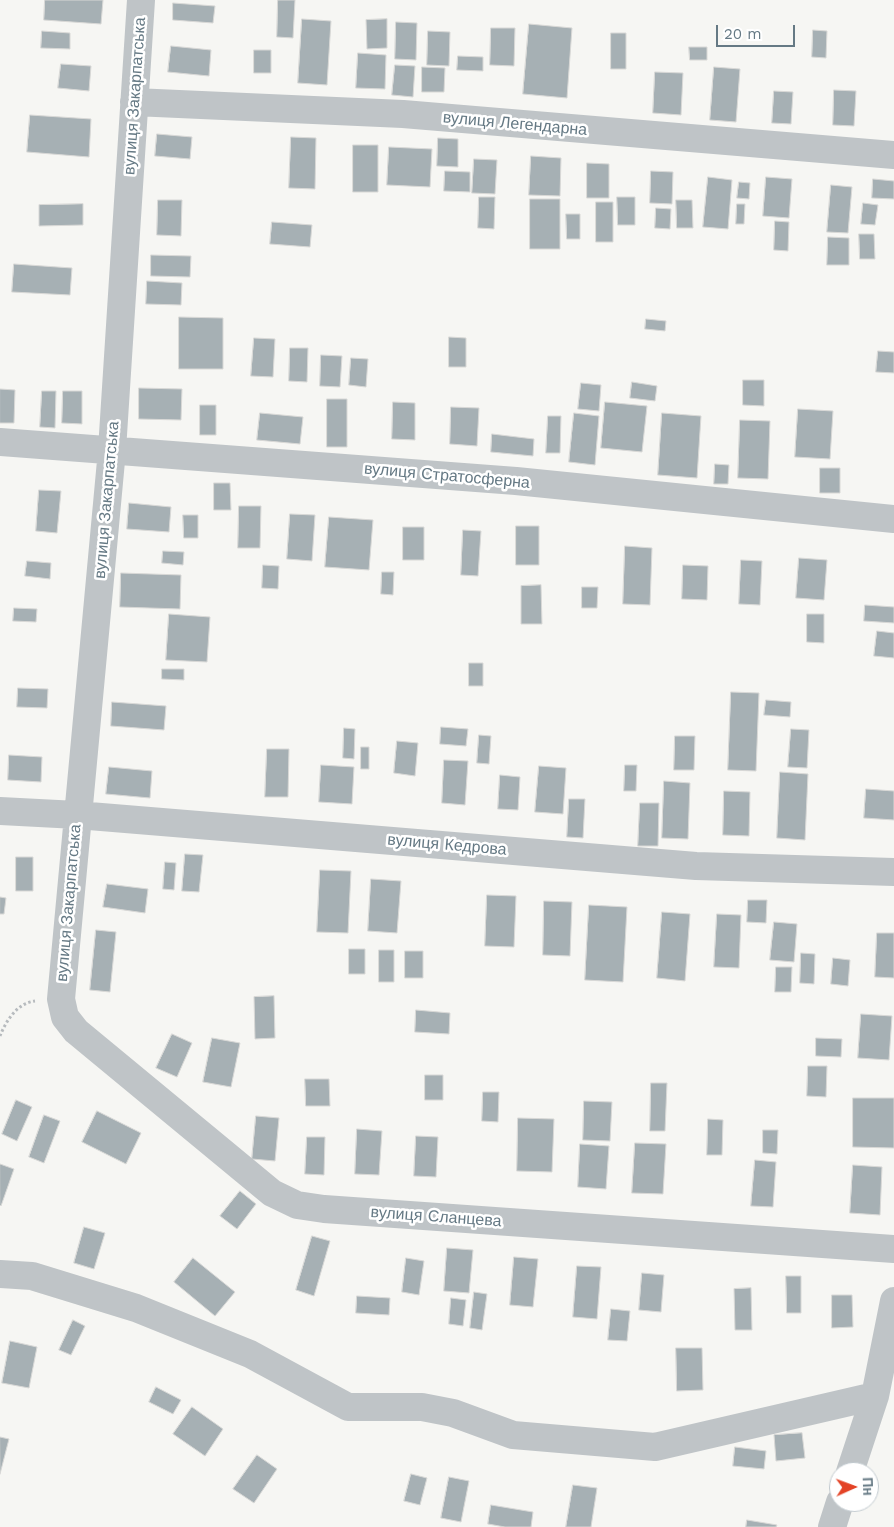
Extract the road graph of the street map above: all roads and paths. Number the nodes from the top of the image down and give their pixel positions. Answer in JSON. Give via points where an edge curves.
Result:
{"nodes":[{"id":1,"x":141,"y":0,"type":"edge"},
{"id":2,"x":134,"y":102,"type":"junction"},
{"id":3,"x":894,"y":156,"type":"edge"},
{"id":4,"x":0,"y":442,"type":"edge"},
{"id":5,"x":112,"y":450,"type":"junction"},
{"id":6,"x":894,"y":519,"type":"edge"},
{"id":7,"x":0,"y":811,"type":"edge"},
{"id":8,"x":77,"y":815,"type":"junction"},
{"id":9,"x":894,"y":872,"type":"edge"},
{"id":10,"x":60,"y":998,"type":"joint"},
{"id":11,"x":29,"y":1001,"type":"dead end"},
{"id":12,"x":0,"y":1036,"type":"edge"},
{"id":13,"x":894,"y":1249,"type":"edge"},
{"id":14,"x":0,"y":1274,"type":"edge"},
{"id":15,"x":894,"y":1301,"type":"edge"},
{"id":16,"x":875,"y":1396,"type":"junction"},
{"id":17,"x":853,"y":1462,"type":"edge"},
{"id":18,"x":837,"y":1512,"type":"edge"},
{"id":19,"x":832,"y":1527,"type":"edge"}],
"edges":[{"from":1,"to":2,"type":"street","name":"вулиця Закарпатська"},
{"from":2,"to":3,"type":"street","name":"вулиця Легендарна","via":[[403,114]]},
{"from":2,"to":5,"type":"street","name":"вулиця Закарпатська"},
{"from":4,"to":5,"type":"street","name":"вулиця Стратосферна"},
{"from":5,"to":6,"type":"street","name":"вулиця Стратосферна","via":[[516,481]]},
{"from":5,"to":8,"type":"street","name":"вулиця Закарпатська"},
{"from":7,"to":8,"type":"street","name":"вулиця Кедрова"},
{"from":8,"to":9,"type":"street","name":"вулиця Кедрова","via":[[696,866]]},
{"from":8,"to":10,"type":"street","name":"вулиця Закарпатська"},
{"from":10,"to":13,"type":"street","name":"вулиця Сланцева","via":[[65,1017],[76,1031],[272,1193],[297,1205]]},
{"from":11,"to":12,"type":"path","via":[[5,1022]]},
{"from":14,"to":16,"type":"street","via":[[32,1276],[136,1308],[250,1354],[348,1408],[422,1407],[453,1413],[513,1435],[655,1448]]},
{"from":15,"to":16,"type":"street"},
{"from":16,"to":17,"type":"street"},
{"from":18,"to":19,"type":"street"}]}
